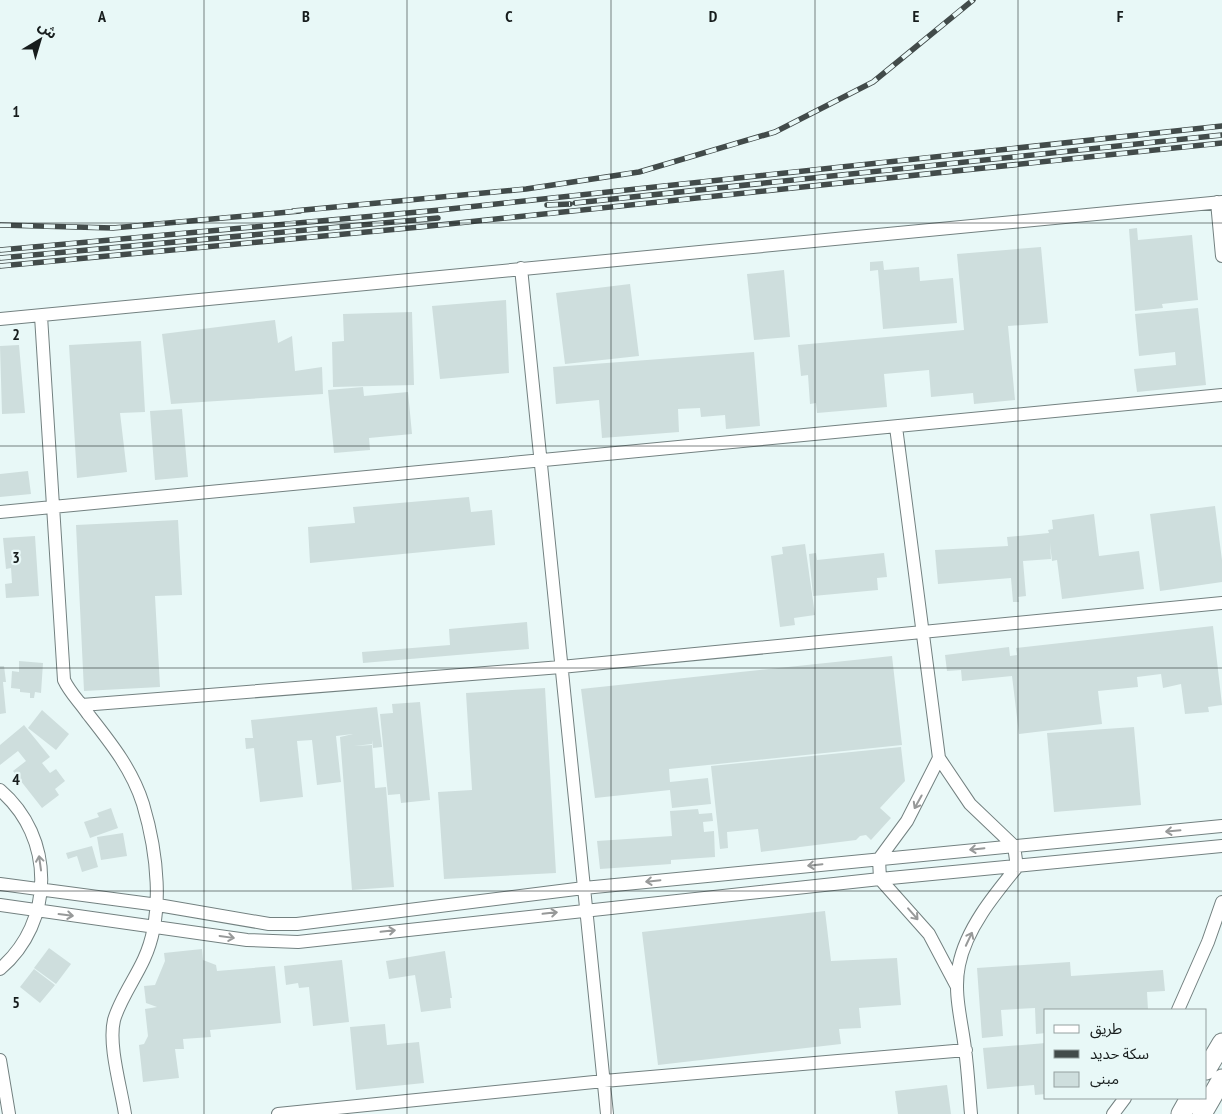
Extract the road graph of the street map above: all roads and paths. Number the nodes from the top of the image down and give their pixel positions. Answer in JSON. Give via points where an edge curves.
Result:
{"nodes":[{"id":1,"x":1220,"y":202,"type":"edge"},
{"id":2,"x":1222,"y":256,"type":"edge"},
{"id":3,"x":521,"y":268,"type":"junction"},
{"id":4,"x":41,"y":316,"type":"junction"},
{"id":5,"x":0,"y":319,"type":"edge"},
{"id":6,"x":1222,"y":395,"type":"edge"},
{"id":7,"x":896,"y":426,"type":"junction"},
{"id":8,"x":540,"y":461,"type":"junction"},
{"id":9,"x":53,"y":508,"type":"junction"},
{"id":10,"x":0,"y":512,"type":"edge"},
{"id":11,"x":1222,"y":603,"type":"edge"},
{"id":12,"x":922,"y":632,"type":"junction"},
{"id":13,"x":562,"y":668,"type":"junction"},
{"id":14,"x":82,"y":705,"type":"junction"},
{"id":15,"x":939,"y":758,"type":"junction"},
{"id":16,"x":0,"y":790,"type":"edge"},
{"id":17,"x":1222,"y":826,"type":"edge"},
{"id":18,"x":1014,"y":846,"type":"junction"},
{"id":19,"x":1222,"y":846,"type":"edge"},
{"id":20,"x":879,"y":859,"type":"junction"},
{"id":21,"x":1017,"y":867,"type":"junction"},
{"id":22,"x":880,"y":879,"type":"junction"},
{"id":23,"x":0,"y":884,"type":"edge"},
{"id":24,"x":584,"y":888,"type":"junction"},
{"id":25,"x":42,"y":889,"type":"junction"},
{"id":26,"x":1222,"y":902,"type":"edge"},
{"id":27,"x":158,"y":905,"type":"junction"},
{"id":28,"x":0,"y":906,"type":"edge"},
{"id":29,"x":588,"y":909,"type":"junction"},
{"id":30,"x":38,"y":911,"type":"junction"},
{"id":31,"x":155,"y":926,"type":"junction"},
{"id":32,"x":0,"y":969,"type":"edge"},
{"id":33,"x":956,"y":986,"type":"junction"},
{"id":34,"x":1178,"y":1009,"type":"edge"},
{"id":35,"x":1222,"y":1043,"type":"edge"},
{"id":36,"x":966,"y":1050,"type":"junction"},
{"id":37,"x":0,"y":1060,"type":"edge"},
{"id":38,"x":1207,"y":1068,"type":"edge"},
{"id":39,"x":1222,"y":1080,"type":"edge"},
{"id":40,"x":604,"y":1081,"type":"junction"},
{"id":41,"x":1124,"y":1099,"type":"edge"},
{"id":42,"x":1189,"y":1099,"type":"edge"},
{"id":43,"x":9,"y":1114,"type":"edge"},
{"id":44,"x":125,"y":1114,"type":"edge"},
{"id":45,"x":278,"y":1114,"type":"edge"},
{"id":46,"x":607,"y":1114,"type":"edge"},
{"id":47,"x":971,"y":1114,"type":"edge"},
{"id":48,"x":1113,"y":1114,"type":"edge"},
{"id":49,"x":1181,"y":1114,"type":"edge"},
{"id":50,"x":1202,"y":1114,"type":"edge"}],
"edges":[{"from":1,"to":2,"type":"lane"},
{"from":1,"to":3,"type":"lane"},
{"from":3,"to":4,"type":"lane"},
{"from":3,"to":8,"type":"lane"},
{"from":4,"to":5,"type":"lane"},
{"from":4,"to":9,"type":"lane"},
{"from":6,"to":7,"type":"lane"},
{"from":7,"to":8,"type":"lane"},
{"from":7,"to":12,"type":"lane"},
{"from":8,"to":9,"type":"lane"},
{"from":8,"to":13,"type":"lane"},
{"from":9,"to":10,"type":"lane"},
{"from":9,"to":14,"type":"lane","via":[[64,680]]},
{"from":11,"to":12,"type":"lane"},
{"from":12,"to":13,"type":"lane"},
{"from":12,"to":15,"type":"lane"},
{"from":13,"to":14,"type":"lane"},
{"from":13,"to":24,"type":"lane"},
{"from":14,"to":27,"type":"lane","via":[[134,779],[148,828]]},
{"from":15,"to":18,"type":"lane","via":[[970,804]]},
{"from":15,"to":20,"type":"lane","one_way":true,"via":[[915,808]]},
{"from":25,"to":16,"type":"lane","one_way":true,"via":[[35,838],[23,815]]},
{"from":17,"to":18,"type":"lane","one_way":true},
{"from":18,"to":20,"type":"lane","one_way":true},
{"from":18,"to":21,"type":"lane"},
{"from":19,"to":21,"type":"lane"},
{"from":20,"to":22,"type":"lane"},
{"from":20,"to":24,"type":"lane","one_way":true},
{"from":21,"to":22,"type":"lane"},
{"from":33,"to":21,"type":"lane","one_way":true,"via":[[959,964],[973,930]]},
{"from":22,"to":29,"type":"lane"},
{"from":22,"to":33,"type":"lane","one_way":true,"via":[[929,934]]},
{"from":23,"to":25,"type":"lane"},
{"from":24,"to":27,"type":"lane","via":[[297,924],[262,923]]},
{"from":24,"to":29,"type":"lane"},
{"from":25,"to":27,"type":"lane"},
{"from":25,"to":30,"type":"lane"},
{"from":26,"to":34,"type":"lane"},
{"from":27,"to":31,"type":"lane"},
{"from":28,"to":30,"type":"lane"},
{"from":31,"to":29,"type":"lane","one_way":true,"via":[[247,940],[298,942]]},
{"from":29,"to":40,"type":"lane"},
{"from":30,"to":31,"type":"lane","one_way":true},
{"from":30,"to":32,"type":"lane","via":[[22,945]]},
{"from":31,"to":44,"type":"lane","via":[[144,959],[114,1021],[114,1044]]},
{"from":33,"to":36,"type":"lane"},
{"from":35,"to":38,"type":"highway"},
{"from":36,"to":40,"type":"lane"},
{"from":36,"to":47,"type":"lane"},
{"from":37,"to":43,"type":"lane"},
{"from":39,"to":50,"type":"highway"},
{"from":40,"to":45,"type":"lane"},
{"from":40,"to":46,"type":"lane"},
{"from":41,"to":48,"type":"lane"},
{"from":42,"to":49,"type":"highway"}]}
